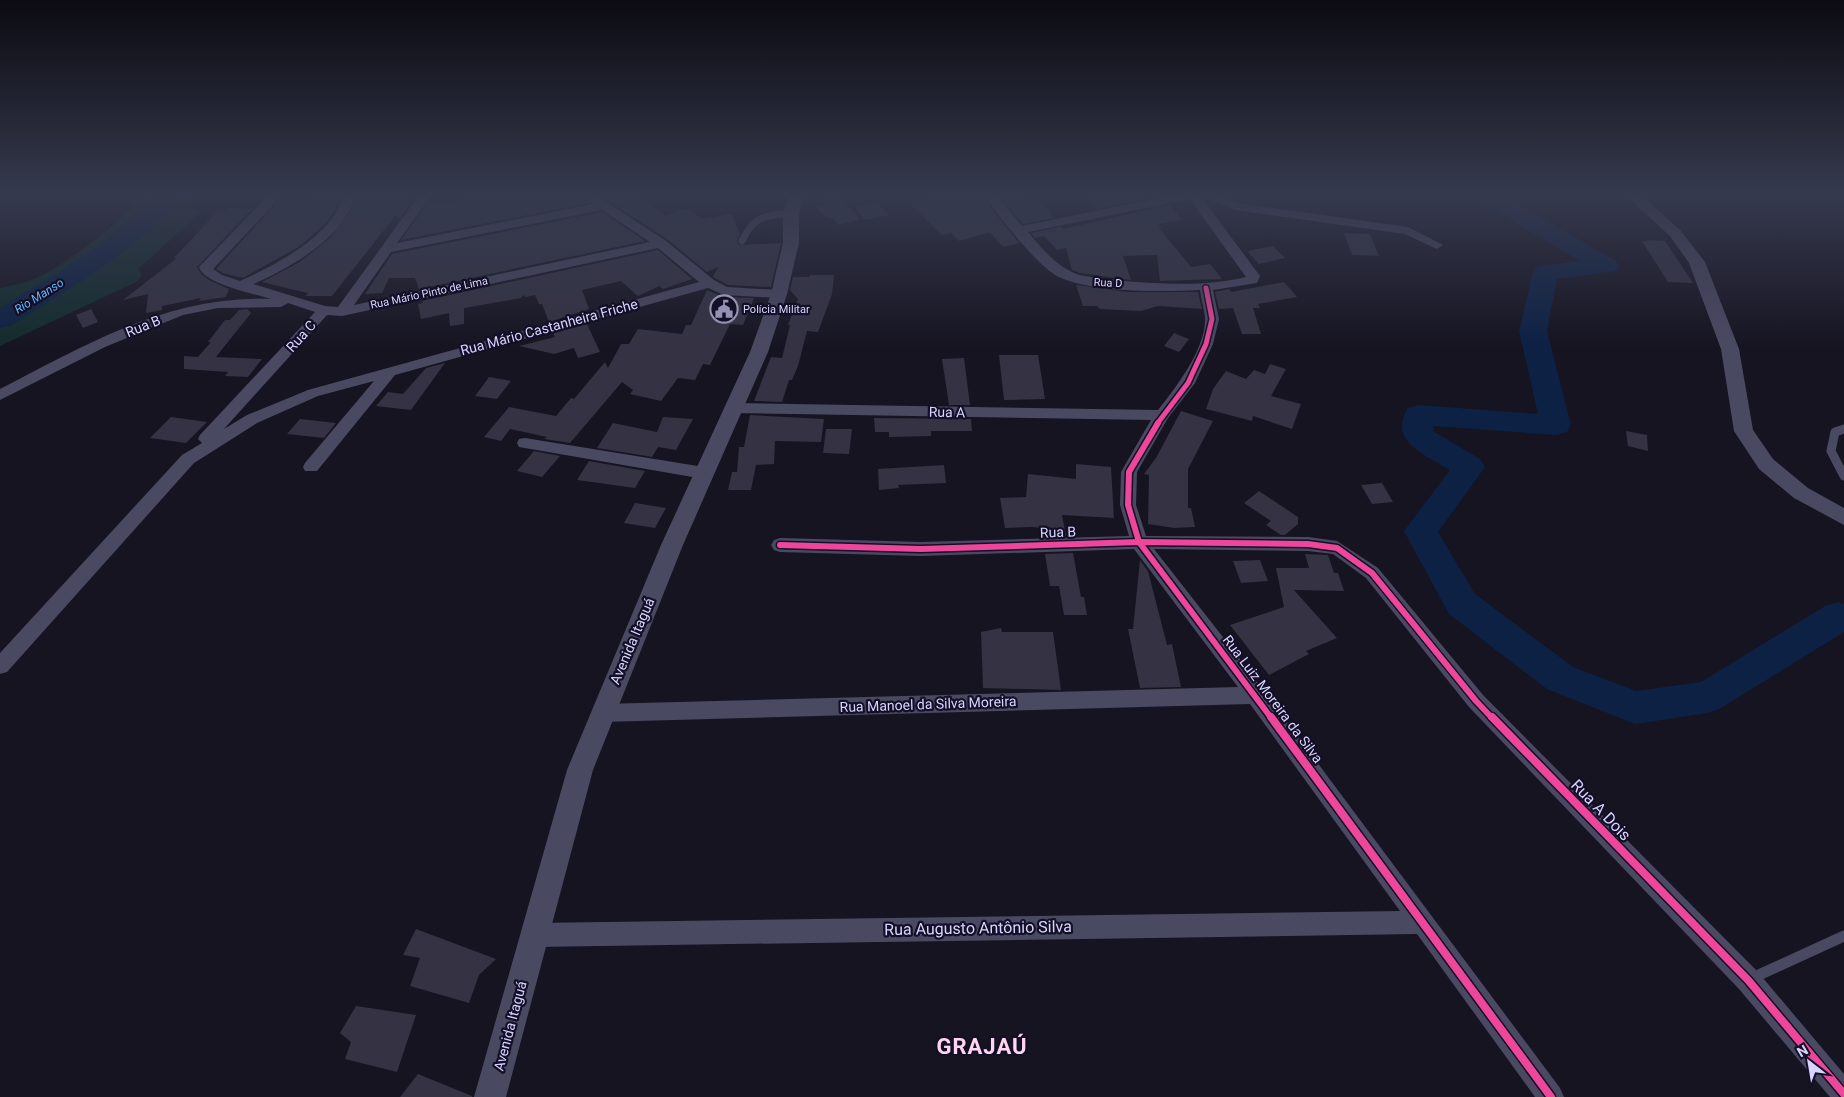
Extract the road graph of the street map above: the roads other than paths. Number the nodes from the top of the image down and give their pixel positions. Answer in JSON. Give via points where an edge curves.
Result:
{"nodes":[{"id":1,"x":227,"y":245,"type":"edge"},
{"id":2,"x":313,"y":245,"type":"edge"},
{"id":3,"x":391,"y":245,"type":"edge"},
{"id":4,"x":407,"y":245,"type":"edge"},
{"id":5,"x":654,"y":245,"type":"edge"},
{"id":6,"x":661,"y":245,"type":"edge"},
{"id":7,"x":790,"y":245,"type":"edge"},
{"id":8,"x":1035,"y":245,"type":"edge"},
{"id":9,"x":1229,"y":245,"type":"edge"},
{"id":10,"x":1685,"y":245,"type":"edge"},
{"id":11,"x":388,"y":249,"type":"junction"},
{"id":12,"x":708,"y":283,"type":"junction"},
{"id":13,"x":243,"y":284,"type":"junction"},
{"id":14,"x":1206,"y":288,"type":"junction"},
{"id":15,"x":779,"y":294,"type":"junction"},
{"id":16,"x":298,"y":304,"type":"junction"},
{"id":17,"x":324,"y":310,"type":"junction"},
{"id":18,"x":342,"y":312,"type":"junction"},
{"id":19,"x":390,"y":370,"type":"junction"},
{"id":20,"x":0,"y":395,"type":"edge"},
{"id":21,"x":732,"y":408,"type":"junction"},
{"id":22,"x":1162,"y":415,"type":"junction"},
{"id":23,"x":1844,"y":429,"type":"edge"},
{"id":24,"x":525,"y":443,"type":"dead end"},
{"id":25,"x":188,"y":459,"type":"junction"},
{"id":26,"x":311,"y":466,"type":"dead end"},
{"id":27,"x":704,"y":473,"type":"junction"},
{"id":28,"x":1844,"y":476,"type":"edge"},
{"id":29,"x":1844,"y":517,"type":"edge"},
{"id":30,"x":1139,"y":542,"type":"junction"},
{"id":31,"x":780,"y":545,"type":"dead end"},
{"id":32,"x":1337,"y":548,"type":"joint"},
{"id":33,"x":0,"y":666,"type":"edge"},
{"id":34,"x":1255,"y":695,"type":"junction"},
{"id":35,"x":602,"y":714,"type":"junction"},
{"id":36,"x":1422,"y":922,"type":"junction"},
{"id":37,"x":535,"y":935,"type":"junction"},
{"id":38,"x":1844,"y":936,"type":"edge"},
{"id":39,"x":1748,"y":980,"type":"junction"},
{"id":40,"x":1844,"y":1094,"type":"edge"},
{"id":41,"x":490,"y":1097,"type":"edge"},
{"id":42,"x":1551,"y":1097,"type":"edge"}],
"edges":[{"from":1,"to":13,"type":"street","name":"Rua Mário Pinto de Lima","via":[[206,267],[210,275]]},
{"from":2,"to":13,"type":"street","via":[[287,264]]},
{"from":3,"to":11,"type":"street"},
{"from":4,"to":11,"type":"street"},
{"from":5,"to":18,"type":"street","name":"Rua Mário Pinto de Lima"},
{"from":6,"to":12,"type":"street"},
{"from":7,"to":15,"type":"street","name":"Avenida Itaguá"},
{"from":8,"to":14,"type":"street","name":"Rua D","via":[[1064,275],[1087,282]]},
{"from":9,"to":14,"type":"street","name":"Rua D","via":[[1253,276],[1252,280]]},
{"from":10,"to":29,"type":"street","via":[[1697,262],[1730,349],[1744,431],[1766,464],[1801,493]]},
{"from":11,"to":18,"type":"street"},
{"from":12,"to":15,"type":"street","via":[[724,291]]},
{"from":12,"to":19,"type":"street","name":"Rua Mário Castanheira Friche"},
{"from":13,"to":16,"type":"street","name":"Rua Mário Pinto de Lima"},
{"from":14,"to":22,"type":"street","name":"Rua Luiz Moreira da Silva","via":[[1212,319],[1206,344],[1188,383]]},
{"from":15,"to":21,"type":"street","name":"Avenida Itaguá","via":[[759,352]]},
{"from":16,"to":17,"type":"street","name":"Rua Mário Pinto de Lima"},
{"from":16,"to":20,"type":"street","name":"Rua B","via":[[250,302],[179,312],[100,344]]},
{"from":17,"to":18,"type":"street","name":"Rua Mário Pinto de Lima"},
{"from":17,"to":25,"type":"street","name":"Rua C"},
{"from":19,"to":25,"type":"street","name":"Rua Mário Castanheira Friche","via":[[283,405],[219,438]]},
{"from":19,"to":26,"type":"street"},
{"from":21,"to":22,"type":"street","name":"Rua A"},
{"from":21,"to":27,"type":"street","name":"Avenida Itaguá"},
{"from":22,"to":30,"type":"street","name":"Rua Luiz Moreira da Silva","via":[[1129,472],[1128,505]]},
{"from":23,"to":28,"type":"lane","via":[[1836,432],[1831,451]]},
{"from":24,"to":27,"type":"street"},
{"from":25,"to":33,"type":"street","name":"Rua Mário Castanheira Friche"},
{"from":27,"to":35,"type":"street","name":"Avenida Itaguá"},
{"from":30,"to":31,"type":"street","name":"Rua B","via":[[921,549]]},
{"from":30,"to":32,"type":"street","name":"Rua B","via":[[1308,544]]},
{"from":30,"to":34,"type":"street","name":"Rua Luiz Moreira da Silva"},
{"from":32,"to":39,"type":"street","name":"Rua A Dois","via":[[1372,573],[1476,701]]},
{"from":34,"to":35,"type":"street","name":"Rua Manoel da Silva Moreira"},
{"from":34,"to":36,"type":"street","name":"Rua Luiz Moreira da Silva"},
{"from":35,"to":37,"type":"street","name":"Avenida Itaguá","via":[[580,770]]},
{"from":36,"to":37,"type":"street","name":"Rua Augusto Antônio Silva"},
{"from":36,"to":42,"type":"street","name":"Rua Luiz Moreira da Silva"},
{"from":37,"to":41,"type":"street","name":"Avenida Itaguá"},
{"from":38,"to":39,"type":"lane"},
{"from":39,"to":40,"type":"street","name":"Rua A Dois"}]}
